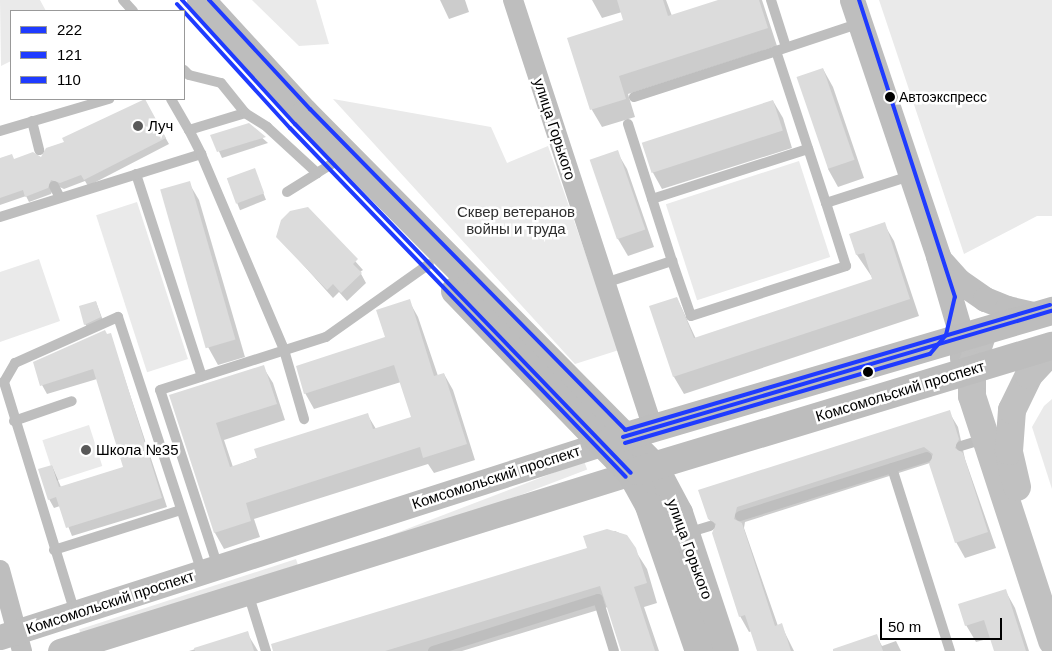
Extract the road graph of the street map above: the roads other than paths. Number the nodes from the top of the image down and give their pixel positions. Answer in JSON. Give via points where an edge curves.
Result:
{"nodes":[{"id":1,"x":123,"y":0,"type":"edge"},
{"id":2,"x":182,"y":0,"type":"edge"},
{"id":3,"x":201,"y":0,"type":"edge"},
{"id":4,"x":514,"y":0,"type":"edge"},
{"id":5,"x":771,"y":0,"type":"edge"},
{"id":6,"x":852,"y":0,"type":"edge"},
{"id":7,"x":132,"y":10,"type":"edge"},
{"id":8,"x":860,"y":23,"type":"junction"},
{"id":9,"x":781,"y":49,"type":"junction"},
{"id":10,"x":185,"y":74,"type":"edge"},
{"id":11,"x":634,"y":97,"type":"dead end"},
{"id":12,"x":106,"y":100,"type":"edge"},
{"id":13,"x":173,"y":100,"type":"edge"},
{"id":14,"x":245,"y":113,"type":"junction"},
{"id":15,"x":300,"y":118,"type":"junction"},
{"id":16,"x":32,"y":121,"type":"junction"},
{"id":17,"x":628,"y":124,"type":"dead end"},
{"id":18,"x":189,"y":130,"type":"junction"},
{"id":19,"x":0,"y":132,"type":"edge"},
{"id":20,"x":808,"y":148,"type":"junction"},
{"id":21,"x":39,"y":150,"type":"dead end"},
{"id":22,"x":201,"y":154,"type":"junction"},
{"id":23,"x":325,"y":168,"type":"junction"},
{"id":24,"x":136,"y":174,"type":"junction"},
{"id":25,"x":910,"y":176,"type":"junction"},
{"id":26,"x":54,"y":186,"type":"dead end"},
{"id":27,"x":287,"y":192,"type":"dead end"},
{"id":28,"x":60,"y":198,"type":"junction"},
{"id":29,"x":652,"y":199,"type":"junction"},
{"id":30,"x":826,"y":203,"type":"junction"},
{"id":31,"x":0,"y":217,"type":"edge"},
{"id":32,"x":938,"y":256,"type":"junction"},
{"id":33,"x":672,"y":261,"type":"junction"},
{"id":34,"x":429,"y":264,"type":"junction"},
{"id":35,"x":605,"y":282,"type":"junction"},
{"id":36,"x":949,"y":298,"type":"junction"},
{"id":37,"x":1045,"y":313,"type":"edge"},
{"id":38,"x":972,"y":335,"type":"junction"},
{"id":39,"x":1052,"y":346,"type":"edge"},
{"id":40,"x":928,"y":348,"type":"junction"},
{"id":41,"x":284,"y":350,"type":"junction"},
{"id":42,"x":1052,"y":350,"type":"edge"},
{"id":43,"x":972,"y":369,"type":"junction"},
{"id":44,"x":202,"y":377,"type":"junction"},
{"id":45,"x":946,"y":377,"type":"junction"},
{"id":46,"x":72,"y":401,"type":"dead end"},
{"id":47,"x":304,"y":419,"type":"dead end"},
{"id":48,"x":14,"y":421,"type":"junction"},
{"id":49,"x":653,"y":429,"type":"junction"},
{"id":50,"x":614,"y":440,"type":"junction"},
{"id":51,"x":927,"y":457,"type":"dead end"},
{"id":52,"x":892,"y":468,"type":"junction"},
{"id":53,"x":643,"y":470,"type":"junction"},
{"id":54,"x":181,"y":510,"type":"junction"},
{"id":55,"x":740,"y":516,"type":"dead end"},
{"id":56,"x":301,"y":540,"type":"junction"},
{"id":57,"x":54,"y":550,"type":"junction"},
{"id":58,"x":0,"y":570,"type":"edge"},
{"id":59,"x":210,"y":570,"type":"junction"},
{"id":60,"x":312,"y":573,"type":"junction"},
{"id":61,"x":248,"y":592,"type":"junction"},
{"id":62,"x":1052,"y":592,"type":"edge"},
{"id":63,"x":76,"y":614,"type":"junction"},
{"id":64,"x":13,"y":640,"type":"edge"},
{"id":65,"x":1052,"y":640,"type":"edge"},
{"id":66,"x":60,"y":651,"type":"edge"},
{"id":67,"x":266,"y":651,"type":"edge"},
{"id":68,"x":432,"y":651,"type":"edge"},
{"id":69,"x":614,"y":651,"type":"edge"},
{"id":70,"x":699,"y":651,"type":"edge"},
{"id":71,"x":725,"y":651,"type":"edge"},
{"id":72,"x":950,"y":651,"type":"edge"}],
"edges":[{"from":1,"to":7,"type":"lane"},
{"from":2,"to":15,"type":"main road"},
{"from":3,"to":15,"type":"main road"},
{"from":4,"to":35,"type":"street","name":"улица Горького"},
{"from":5,"to":9,"type":"lane"},
{"from":6,"to":8,"type":"street"},
{"from":8,"to":9,"type":"lane"},
{"from":8,"to":25,"type":"street"},
{"from":9,"to":11,"type":"lane"},
{"from":9,"to":20,"type":"lane"},
{"from":10,"to":14,"type":"lane","via":[[221,83]]},
{"from":12,"to":16,"type":"lane"},
{"from":13,"to":18,"type":"lane"},
{"from":14,"to":18,"type":"lane"},
{"from":14,"to":23,"type":"lane"},
{"from":15,"to":23,"type":"main road","name":"улица Горького"},
{"from":15,"to":50,"type":"main road","name":"улица Горького"},
{"from":16,"to":19,"type":"lane"},
{"from":16,"to":21,"type":"lane"},
{"from":17,"to":29,"type":"lane"},
{"from":18,"to":22,"type":"lane"},
{"from":20,"to":29,"type":"lane"},
{"from":20,"to":30,"type":"lane"},
{"from":22,"to":24,"type":"lane"},
{"from":22,"to":41,"type":"lane"},
{"from":23,"to":27,"type":"lane"},
{"from":23,"to":34,"type":"main road","name":"улица Горького"},
{"from":24,"to":28,"type":"lane"},
{"from":24,"to":44,"type":"lane"},
{"from":25,"to":30,"type":"lane"},
{"from":25,"to":32,"type":"street"},
{"from":26,"to":28,"type":"lane"},
{"from":28,"to":31,"type":"lane"},
{"from":29,"to":33,"type":"lane"},
{"from":30,"to":33,"type":"lane","via":[[846,266],[690,316]]},
{"from":32,"to":36,"type":"street"},
{"from":32,"to":37,"type":"street","via":[[953,275],[978,295],[1007,308]]},
{"from":33,"to":35,"type":"lane"},
{"from":34,"to":41,"type":"lane","via":[[326,337]]},
{"from":34,"to":50,"type":"main road","name":"улица Горького","via":[[554,396]]},
{"from":35,"to":49,"type":"street","name":"улица Горького"},
{"from":36,"to":38,"type":"street"},
{"from":36,"to":40,"type":"street","via":[[945,323]]},
{"from":37,"to":38,"type":"main road","name":"Комсомольский проспект"},
{"from":38,"to":40,"type":"main road","name":"Комсомольский проспект"},
{"from":38,"to":43,"type":"main road"},
{"from":38,"to":45,"type":"street","via":[[961,360]]},
{"from":39,"to":43,"type":"main road","name":"Комсомольский проспект"},
{"from":40,"to":49,"type":"main road","name":"Комсомольский проспект"},
{"from":41,"to":44,"type":"lane"},
{"from":41,"to":47,"type":"lane"},
{"from":42,"to":62,"type":"main road","via":[[1029,375],[1012,410],[1008,440],[1012,471]]},
{"from":43,"to":45,"type":"main road","name":"Комсомольский проспект"},
{"from":43,"to":65,"type":"main road","via":[[973,443]]},
{"from":44,"to":59,"type":"lane","via":[[160,390]]},
{"from":45,"to":53,"type":"main road","name":"Комсомольский проспект"},
{"from":46,"to":48,"type":"lane"},
{"from":48,"to":54,"type":"lane","via":[[4,382],[15,363],[118,316]]},
{"from":48,"to":57,"type":"lane"},
{"from":49,"to":50,"type":"main road","name":"Комсомольский проспект"},
{"from":50,"to":53,"type":"main road","name":"улица Горького"},
{"from":50,"to":56,"type":"street","name":"Комсомольский проспект"},
{"from":51,"to":52,"type":"lane"},
{"from":52,"to":55,"type":"lane"},
{"from":52,"to":72,"type":"lane"},
{"from":53,"to":60,"type":"street","name":"Комсомольский проспект"},
{"from":53,"to":70,"type":"main road","name":"улица Горького","via":[[649,506]]},
{"from":53,"to":71,"type":"main road","name":"улица Горького","via":[[673,498],[698,529]]},
{"from":54,"to":57,"type":"lane"},
{"from":54,"to":59,"type":"lane"},
{"from":56,"to":59,"type":"street","name":"Комсомольский проспект"},
{"from":56,"to":60,"type":"street"},
{"from":57,"to":63,"type":"lane"},
{"from":58,"to":64,"type":"street"},
{"from":59,"to":63,"type":"street","name":"Комсомольский проспект"},
{"from":60,"to":61,"type":"street","name":"Комсомольский проспект"},
{"from":61,"to":66,"type":"street","name":"Комсомольский проспект"},
{"from":61,"to":67,"type":"lane"},
{"from":63,"to":64,"type":"street","name":"Комсомольский проспект"},
{"from":68,"to":69,"type":"lane","via":[[598,600]]}]}
